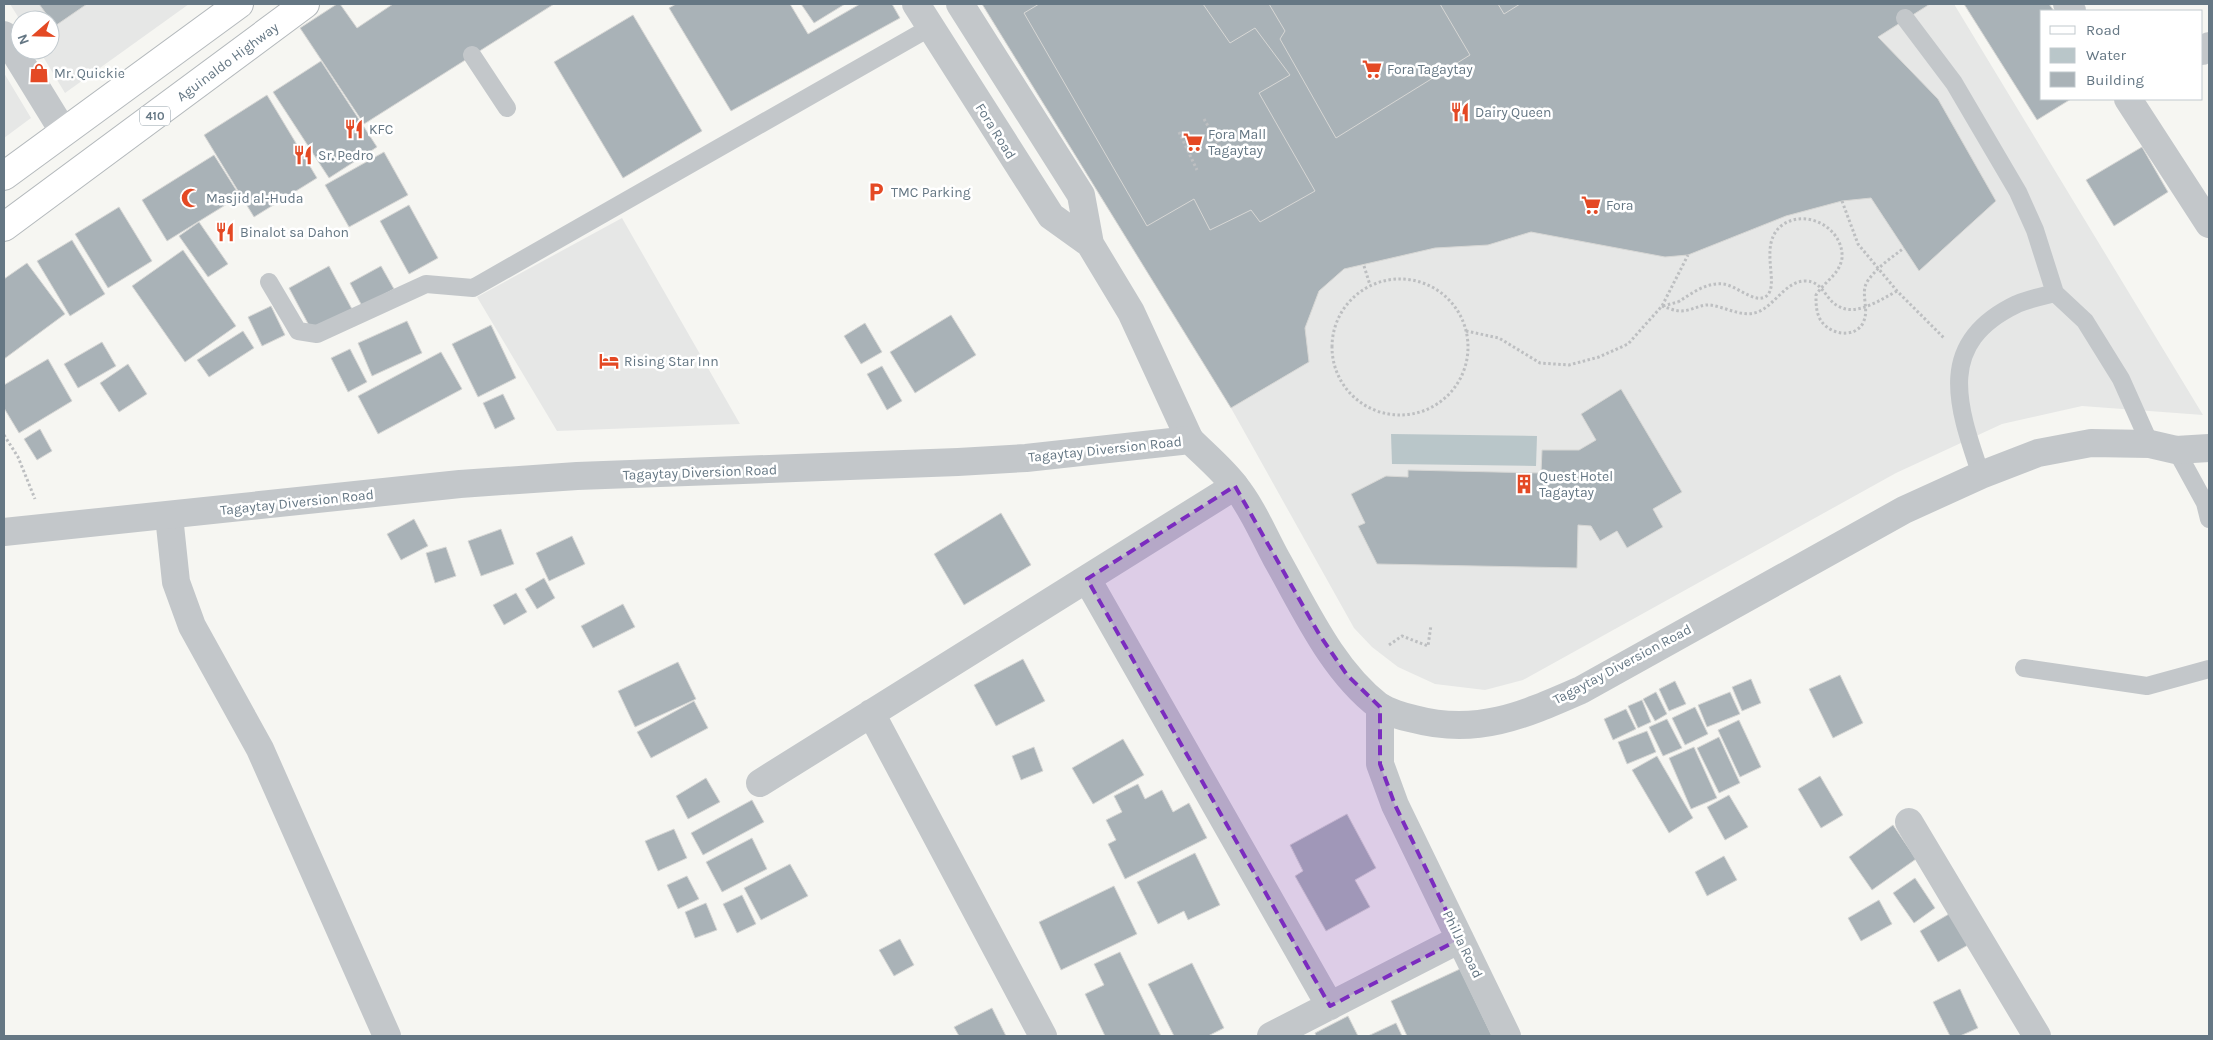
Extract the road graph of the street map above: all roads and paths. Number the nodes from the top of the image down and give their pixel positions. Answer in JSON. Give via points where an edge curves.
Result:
{"nodes":[{"id":1,"x":239,"y":4,"type":"edge"},
{"id":2,"x":305,"y":4,"type":"edge"},
{"id":3,"x":916,"y":4,"type":"edge"},
{"id":4,"x":960,"y":4,"type":"edge"},
{"id":5,"x":1905,"y":18,"type":"dead end"},
{"id":6,"x":931,"y":27,"type":"junction"},
{"id":7,"x":4,"y":35,"type":"edge"},
{"id":8,"x":472,"y":55,"type":"dead end"},
{"id":9,"x":2131,"y":100,"type":"edge"},
{"id":10,"x":507,"y":108,"type":"dead end"},
{"id":11,"x":1204,"y":119,"type":"dead end"},
{"id":12,"x":63,"y":132,"type":"junction"},
{"id":13,"x":1179,"y":132,"type":"dead end"},
{"id":14,"x":1224,"y":154,"type":"dead end"},
{"id":15,"x":1198,"y":170,"type":"dead end"},
{"id":16,"x":4,"y":176,"type":"edge"},
{"id":17,"x":1842,"y":201,"type":"dead end"},
{"id":18,"x":2209,"y":224,"type":"edge"},
{"id":19,"x":4,"y":227,"type":"edge"},
{"id":20,"x":1090,"y":244,"type":"junction"},
{"id":21,"x":1904,"y":248,"type":"dead end"},
{"id":22,"x":1688,"y":255,"type":"dead end"},
{"id":23,"x":1364,"y":266,"type":"dead end"},
{"id":24,"x":269,"y":282,"type":"dead end"},
{"id":25,"x":1370,"y":285,"type":"junction"},
{"id":26,"x":1897,"y":291,"type":"junction"},
{"id":27,"x":2054,"y":293,"type":"junction"},
{"id":28,"x":1662,"y":306,"type":"junction"},
{"id":29,"x":1466,"y":331,"type":"junction"},
{"id":30,"x":1962,"y":356,"type":"junction"},
{"id":31,"x":4,"y":435,"type":"edge"},
{"id":32,"x":1190,"y":440,"type":"junction"},
{"id":33,"x":2163,"y":447,"type":"junction"},
{"id":34,"x":2209,"y":448,"type":"edge"},
{"id":35,"x":1981,"y":475,"type":"junction"},
{"id":36,"x":1235,"y":486,"type":"junction"},
{"id":37,"x":169,"y":516,"type":"junction"},
{"id":38,"x":2209,"y":519,"type":"edge"},
{"id":39,"x":46,"y":527,"type":"junction"},
{"id":40,"x":4,"y":532,"type":"edge"},
{"id":41,"x":1087,"y":579,"type":"junction"},
{"id":42,"x":1431,"y":625,"type":"dead end"},
{"id":43,"x":1389,"y":645,"type":"dead end"},
{"id":44,"x":2024,"y":668,"type":"dead end"},
{"id":45,"x":2209,"y":669,"type":"edge"},
{"id":46,"x":1380,"y":707,"type":"junction"},
{"id":47,"x":871,"y":713,"type":"junction"},
{"id":48,"x":760,"y":783,"type":"dead end"},
{"id":49,"x":1908,"y":822,"type":"dead end"},
{"id":50,"x":1460,"y":939,"type":"junction"},
{"id":51,"x":1330,"y":1006,"type":"junction"},
{"id":52,"x":387,"y":1036,"type":"edge"},
{"id":53,"x":1043,"y":1036,"type":"edge"},
{"id":54,"x":1271,"y":1036,"type":"edge"},
{"id":55,"x":1507,"y":1036,"type":"edge"},
{"id":56,"x":2037,"y":1036,"type":"edge"}],
"edges":[{"from":1,"to":12,"type":"main road"},
{"from":2,"to":19,"type":"main road","name":"Aguinaldo Highway","number":"410"},
{"from":3,"to":6,"type":"street","name":"Fora Road"},
{"from":4,"to":20,"type":"street","name":"Fora Road","via":[[1082,195]]},
{"from":5,"to":27,"type":"lane","via":[[1954,83],[2018,192],[2035,230]]},
{"from":6,"to":20,"type":"street","name":"Fora Road","via":[[1051,216]]},
{"from":6,"to":24,"type":"lane","via":[[472,288],[426,284],[317,334],[298,331]]},
{"from":7,"to":12,"type":"street"},
{"from":8,"to":10,"type":"lane"},
{"from":9,"to":18,"type":"street"},
{"from":11,"to":14,"type":"path"},
{"from":12,"to":16,"type":"main road"},
{"from":13,"to":15,"type":"path"},
{"from":17,"to":26,"type":"path","via":[[1858,244]]},
{"from":20,"to":32,"type":"street","name":"Fora Road","via":[[1131,312]]},
{"from":21,"to":28,"type":"path","bridge":true,"via":[[1868,280],[1864,288],[1867,310],[1863,324],[1853,332],[1839,333],[1828,329],[1820,319],[1816,295],[1837,271],[1842,259],[1841,249],[1834,232],[1825,225],[1807,220],[1782,226],[1774,236],[1769,258],[1773,284],[1764,298],[1755,298],[1723,284],[1710,285],[1678,302]]},
{"from":22,"to":28,"type":"path"},
{"from":23,"to":25,"type":"path"},
{"from":25,"to":29,"type":"path","via":[[1389,278],[1429,285],[1446,296],[1459,312]]},
{"from":25,"to":29,"type":"path","via":[[1352,297],[1339,315],[1332,336],[1332,358],[1340,379],[1352,396],[1371,408],[1391,415],[1413,414],[1434,406],[1451,392],[1462,374],[1468,353]]},
{"from":26,"to":28,"type":"path","via":[[1877,302],[1851,309],[1839,307],[1822,287],[1803,280],[1789,286],[1770,305],[1757,312],[1740,313],[1709,304],[1681,311]]},
{"from":26,"to":30,"type":"path"},
{"from":27,"to":30,"type":"lane","via":[[2018,304],[1980,328]]},
{"from":27,"to":33,"type":"lane","via":[[2085,321]]},
{"from":28,"to":29,"type":"path","via":[[1628,344],[1569,365],[1540,363],[1499,338]]},
{"from":30,"to":35,"type":"lane","via":[[1959,389],[1964,426]]},
{"from":31,"to":39,"type":"path","via":[[18,457]]},
{"from":32,"to":36,"type":"street","name":"Tagaytay Diversion Road"},
{"from":32,"to":37,"type":"street","name":"Tagaytay Diversion Road","via":[[1026,458],[470,483]]},
{"from":33,"to":34,"type":"street","name":"Tagaytay Diversion Road"},
{"from":33,"to":35,"type":"street","name":"Tagaytay Diversion Road","via":[[2091,444],[2038,453]]},
{"from":33,"to":38,"type":"lane","via":[[2205,503]]},
{"from":35,"to":46,"type":"street","name":"Tagaytay Diversion Road","via":[[1904,510],[1581,690],[1531,712],[1498,722],[1437,725]]},
{"from":36,"to":41,"type":"street"},
{"from":36,"to":46,"type":"street","name":"Tagaytay Diversion Road","via":[[1320,634],[1347,675]]},
{"from":37,"to":39,"type":"street","name":"Tagaytay Diversion Road"},
{"from":37,"to":52,"type":"street","via":[[176,582],[192,626],[260,749]]},
{"from":39,"to":40,"type":"street","name":"Tagaytay Diversion Road"},
{"from":41,"to":47,"type":"street"},
{"from":41,"to":51,"type":"street"},
{"from":42,"to":43,"type":"path","via":[[1428,646],[1402,636]]},
{"from":44,"to":45,"type":"lane","via":[[2147,686]]},
{"from":46,"to":50,"type":"street","name":"PhilJa Road","via":[[1380,764],[1395,806]]},
{"from":47,"to":48,"type":"street"},
{"from":47,"to":53,"type":"street"},
{"from":49,"to":56,"type":"street"},
{"from":50,"to":51,"type":"street"},
{"from":50,"to":55,"type":"street","name":"PhilJa Road"},
{"from":51,"to":54,"type":"street"}]}
